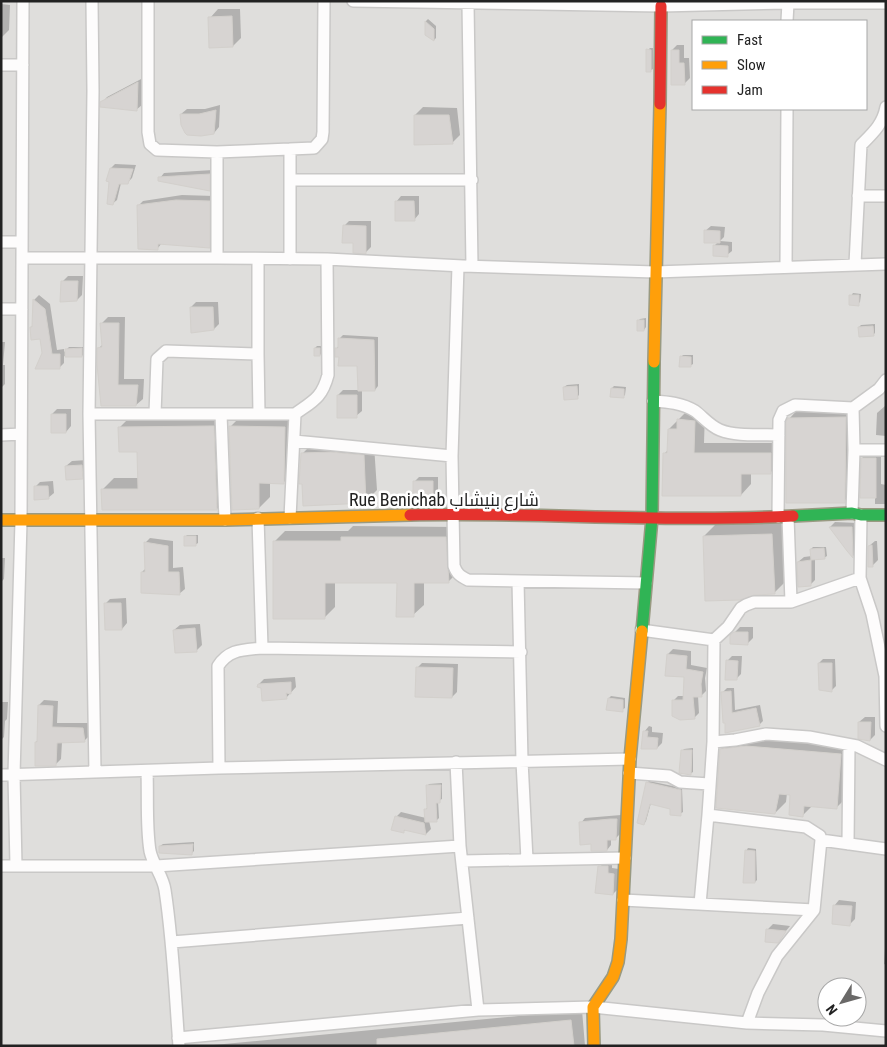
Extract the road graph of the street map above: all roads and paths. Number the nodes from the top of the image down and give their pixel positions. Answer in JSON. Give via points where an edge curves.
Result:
{"nodes":[{"id":1,"x":23,"y":1,"type":"edge"},
{"id":2,"x":92,"y":1,"type":"edge"},
{"id":3,"x":148,"y":1,"type":"edge"},
{"id":4,"x":324,"y":1,"type":"edge"},
{"id":5,"x":354,"y":2,"type":"edge"},
{"id":6,"x":475,"y":3,"type":"edge"},
{"id":7,"x":550,"y":3,"type":"edge"},
{"id":8,"x":718,"y":3,"type":"edge"},
{"id":9,"x":792,"y":3,"type":"edge"},
{"id":10,"x":886,"y":3,"type":"edge"},
{"id":11,"x":661,"y":6,"type":"junction"},
{"id":12,"x":788,"y":20,"type":"edge"},
{"id":13,"x":23,"y":64,"type":"junction"},
{"id":14,"x":1,"y":65,"type":"edge"},
{"id":15,"x":886,"y":107,"type":"edge"},
{"id":16,"x":787,"y":110,"type":"edge"},
{"id":17,"x":290,"y":149,"type":"junction"},
{"id":18,"x":217,"y":152,"type":"junction"},
{"id":19,"x":290,"y":180,"type":"junction"},
{"id":20,"x":472,"y":180,"type":"junction"},
{"id":21,"x":858,"y":196,"type":"junction"},
{"id":22,"x":886,"y":196,"type":"edge"},
{"id":23,"x":1,"y":242,"type":"edge"},
{"id":24,"x":22,"y":242,"type":"junction"},
{"id":25,"x":22,"y":258,"type":"junction"},
{"id":26,"x":91,"y":258,"type":"junction"},
{"id":27,"x":217,"y":258,"type":"junction"},
{"id":28,"x":258,"y":259,"type":"junction"},
{"id":29,"x":290,"y":259,"type":"junction"},
{"id":30,"x":327,"y":259,"type":"junction"},
{"id":31,"x":855,"y":264,"type":"junction"},
{"id":32,"x":886,"y":264,"type":"edge"},
{"id":33,"x":458,"y":266,"type":"junction"},
{"id":34,"x":472,"y":266,"type":"junction"},
{"id":35,"x":786,"y":267,"type":"junction"},
{"id":36,"x":655,"y":272,"type":"junction"},
{"id":37,"x":22,"y":308,"type":"junction"},
{"id":38,"x":1,"y":309,"type":"edge"},
{"id":39,"x":258,"y":354,"type":"junction"},
{"id":40,"x":886,"y":380,"type":"edge"},
{"id":41,"x":653,"y":401,"type":"junction"},
{"id":42,"x":853,"y":408,"type":"junction"},
{"id":43,"x":89,"y":414,"type":"junction"},
{"id":44,"x":155,"y":414,"type":"junction"},
{"id":45,"x":221,"y":414,"type":"junction"},
{"id":46,"x":259,"y":414,"type":"junction"},
{"id":47,"x":295,"y":414,"type":"junction"},
{"id":48,"x":21,"y":434,"type":"junction"},
{"id":49,"x":1,"y":435,"type":"edge"},
{"id":50,"x":779,"y":435,"type":"junction"},
{"id":51,"x":294,"y":441,"type":"junction"},
{"id":52,"x":854,"y":450,"type":"junction"},
{"id":53,"x":886,"y":450,"type":"edge"},
{"id":54,"x":452,"y":456,"type":"junction"},
{"id":55,"x":453,"y":514,"type":"junction"},
{"id":56,"x":856,"y":514,"type":"junction"},
{"id":57,"x":886,"y":515,"type":"edge"},
{"id":58,"x":783,"y":517,"type":"junction"},
{"id":59,"x":258,"y":518,"type":"junction"},
{"id":60,"x":290,"y":518,"type":"junction"},
{"id":61,"x":652,"y":518,"type":"junction"},
{"id":62,"x":1,"y":520,"type":"edge"},
{"id":63,"x":21,"y":520,"type":"junction"},
{"id":64,"x":225,"y":520,"type":"junction"},
{"id":65,"x":91,"y":521,"type":"junction"},
{"id":66,"x":860,"y":578,"type":"junction"},
{"id":67,"x":518,"y":581,"type":"junction"},
{"id":68,"x":646,"y":583,"type":"junction"},
{"id":69,"x":791,"y":602,"type":"junction"},
{"id":70,"x":641,"y":630,"type":"junction"},
{"id":71,"x":714,"y":640,"type":"junction"},
{"id":72,"x":262,"y":648,"type":"junction"},
{"id":73,"x":521,"y":652,"type":"junction"},
{"id":74,"x":885,"y":676,"type":"edge"},
{"id":75,"x":886,"y":726,"type":"edge"},
{"id":76,"x":713,"y":742,"type":"junction"},
{"id":77,"x":849,"y":745,"type":"junction"},
{"id":78,"x":630,"y":759,"type":"junction"},
{"id":79,"x":886,"y":760,"type":"edge"},
{"id":80,"x":522,"y":761,"type":"junction"},
{"id":81,"x":456,"y":762,"type":"junction"},
{"id":82,"x":219,"y":768,"type":"junction"},
{"id":83,"x":95,"y":772,"type":"junction"},
{"id":84,"x":147,"y":772,"type":"junction"},
{"id":85,"x":629,"y":773,"type":"junction"},
{"id":86,"x":1,"y":775,"type":"edge"},
{"id":87,"x":14,"y":775,"type":"junction"},
{"id":88,"x":710,"y":784,"type":"junction"},
{"id":89,"x":708,"y":815,"type":"junction"},
{"id":90,"x":822,"y":840,"type":"junction"},
{"id":91,"x":848,"y":844,"type":"junction"},
{"id":92,"x":460,"y":846,"type":"junction"},
{"id":93,"x":886,"y":849,"type":"edge"},
{"id":94,"x":625,"y":858,"type":"junction"},
{"id":95,"x":462,"y":860,"type":"junction"},
{"id":96,"x":527,"y":860,"type":"junction"},
{"id":97,"x":1,"y":866,"type":"edge"},
{"id":98,"x":16,"y":866,"type":"junction"},
{"id":99,"x":156,"y":866,"type":"junction"},
{"id":100,"x":623,"y":900,"type":"junction"},
{"id":101,"x":700,"y":904,"type":"junction"},
{"id":102,"x":814,"y":910,"type":"junction"},
{"id":103,"x":468,"y":918,"type":"junction"},
{"id":104,"x":172,"y":942,"type":"junction"},
{"id":105,"x":593,"y":1007,"type":"junction"},
{"id":106,"x":478,"y":1010,"type":"junction"},
{"id":107,"x":747,"y":1023,"type":"junction"},
{"id":108,"x":886,"y":1031,"type":"edge"},
{"id":109,"x":179,"y":1042,"type":"edge"},
{"id":110,"x":594,"y":1046,"type":"edge"}],
"edges":[{"from":1,"to":13,"type":"street"},
{"from":2,"to":26,"type":"street"},
{"from":3,"to":18,"type":"street","via":[[150,144],[157,150]]},
{"from":4,"to":17,"type":"street","via":[[322,138],[314,148]]},
{"from":5,"to":6,"type":"street"},
{"from":6,"to":7,"type":"street"},
{"from":6,"to":20,"type":"street"},
{"from":7,"to":11,"type":"street"},
{"from":8,"to":9,"type":"street"},
{"from":8,"to":11,"type":"street"},
{"from":9,"to":10,"type":"street"},
{"from":9,"to":12,"type":"street"},
{"from":11,"to":36,"type":"street"},
{"from":13,"to":14,"type":"street"},
{"from":13,"to":24,"type":"street"},
{"from":15,"to":21,"type":"street","via":[[879,126],[862,145]]},
{"from":16,"to":35,"type":"street"},
{"from":17,"to":18,"type":"street"},
{"from":17,"to":19,"type":"street"},
{"from":18,"to":27,"type":"street"},
{"from":19,"to":20,"type":"street"},
{"from":19,"to":29,"type":"street"},
{"from":20,"to":34,"type":"street"},
{"from":21,"to":22,"type":"street"},
{"from":21,"to":31,"type":"street"},
{"from":23,"to":24,"type":"street"},
{"from":24,"to":25,"type":"street"},
{"from":25,"to":26,"type":"street"},
{"from":25,"to":37,"type":"street"},
{"from":26,"to":27,"type":"street"},
{"from":26,"to":43,"type":"street"},
{"from":27,"to":28,"type":"street"},
{"from":28,"to":29,"type":"street"},
{"from":28,"to":39,"type":"street"},
{"from":29,"to":30,"type":"street"},
{"from":30,"to":33,"type":"street"},
{"from":30,"to":47,"type":"street","via":[[328,375],[324,390]]},
{"from":31,"to":32,"type":"street"},
{"from":31,"to":35,"type":"street"},
{"from":33,"to":34,"type":"street"},
{"from":33,"to":54,"type":"street"},
{"from":34,"to":36,"type":"street"},
{"from":35,"to":36,"type":"street"},
{"from":36,"to":41,"type":"street"},
{"from":37,"to":38,"type":"street"},
{"from":37,"to":48,"type":"street"},
{"from":39,"to":44,"type":"street","via":[[166,350],[157,359]]},
{"from":39,"to":46,"type":"street"},
{"from":40,"to":42,"type":"street"},
{"from":41,"to":50,"type":"street","via":[[686,406],[722,431]]},
{"from":41,"to":61,"type":"street"},
{"from":42,"to":50,"type":"street","via":[[788,408],[781,416]]},
{"from":42,"to":52,"type":"street"},
{"from":43,"to":44,"type":"street"},
{"from":43,"to":65,"type":"street"},
{"from":44,"to":45,"type":"street"},
{"from":45,"to":46,"type":"street"},
{"from":45,"to":64,"type":"street"},
{"from":46,"to":47,"type":"street"},
{"from":47,"to":51,"type":"street"},
{"from":48,"to":49,"type":"street"},
{"from":48,"to":63,"type":"street"},
{"from":50,"to":58,"type":"street"},
{"from":51,"to":54,"type":"street"},
{"from":51,"to":60,"type":"street"},
{"from":52,"to":53,"type":"street"},
{"from":52,"to":56,"type":"street"},
{"from":54,"to":55,"type":"street"},
{"from":55,"to":60,"type":"street","name":"Rue Benichab شارع بنيشاب"},
{"from":55,"to":61,"type":"street","name":"Rue Benichab شارع بنيشاب"},
{"from":55,"to":67,"type":"street","via":[[454,566],[461,576],[468,580]]},
{"from":56,"to":57,"type":"street","name":"Rue Benichab شارع بنيشاب"},
{"from":56,"to":58,"type":"street","name":"Rue Benichab شارع بنيشاب"},
{"from":56,"to":66,"type":"street"},
{"from":58,"to":61,"type":"street","name":"Rue Benichab شارع بنيشاب"},
{"from":58,"to":69,"type":"street"},
{"from":59,"to":60,"type":"street","name":"Rue Benichab شارع بنيشاب"},
{"from":59,"to":64,"type":"street","name":"Rue Benichab شارع بنيشاب"},
{"from":59,"to":72,"type":"street"},
{"from":61,"to":68,"type":"street"},
{"from":62,"to":63,"type":"street","name":"Rue Benichab شارع بنيشاب"},
{"from":63,"to":65,"type":"street","name":"Rue Benichab شارع بنيشاب"},
{"from":63,"to":87,"type":"street"},
{"from":64,"to":65,"type":"street","name":"Rue Benichab شارع بنيشاب"},
{"from":65,"to":83,"type":"street"},
{"from":66,"to":69,"type":"street"},
{"from":66,"to":74,"type":"street","via":[[872,614]]},
{"from":67,"to":68,"type":"street"},
{"from":67,"to":73,"type":"street"},
{"from":68,"to":70,"type":"street"},
{"from":69,"to":71,"type":"street","via":[[746,605]]},
{"from":70,"to":71,"type":"street"},
{"from":70,"to":78,"type":"street"},
{"from":71,"to":76,"type":"street"},
{"from":72,"to":73,"type":"street"},
{"from":72,"to":82,"type":"street","via":[[231,653],[218,666]]},
{"from":73,"to":80,"type":"street"},
{"from":74,"to":75,"type":"street"},
{"from":76,"to":77,"type":"street","via":[[774,734]]},
{"from":76,"to":88,"type":"street"},
{"from":77,"to":79,"type":"street"},
{"from":77,"to":91,"type":"street"},
{"from":78,"to":80,"type":"street"},
{"from":78,"to":85,"type":"street"},
{"from":80,"to":81,"type":"street"},
{"from":80,"to":96,"type":"street"},
{"from":81,"to":82,"type":"street"},
{"from":81,"to":92,"type":"street"},
{"from":82,"to":84,"type":"street"},
{"from":83,"to":84,"type":"street"},
{"from":83,"to":87,"type":"street"},
{"from":84,"to":99,"type":"street","via":[[150,846]]},
{"from":85,"to":88,"type":"street"},
{"from":85,"to":94,"type":"street"},
{"from":86,"to":87,"type":"street"},
{"from":87,"to":98,"type":"street"},
{"from":88,"to":89,"type":"street"},
{"from":89,"to":90,"type":"street","via":[[806,827]]},
{"from":89,"to":101,"type":"street"},
{"from":90,"to":91,"type":"street"},
{"from":90,"to":102,"type":"street"},
{"from":91,"to":93,"type":"street"},
{"from":92,"to":95,"type":"street"},
{"from":92,"to":99,"type":"street"},
{"from":94,"to":96,"type":"street"},
{"from":94,"to":100,"type":"street"},
{"from":95,"to":96,"type":"street"},
{"from":95,"to":103,"type":"street"},
{"from":97,"to":98,"type":"street"},
{"from":98,"to":99,"type":"street"},
{"from":99,"to":104,"type":"street","via":[[164,881]]},
{"from":100,"to":101,"type":"street"},
{"from":100,"to":105,"type":"street","via":[[618,962],[613,977]]},
{"from":101,"to":102,"type":"street"},
{"from":102,"to":107,"type":"street","via":[[777,956]]},
{"from":103,"to":104,"type":"street"},
{"from":103,"to":106,"type":"street"},
{"from":104,"to":109,"type":"street"},
{"from":105,"to":106,"type":"street"},
{"from":105,"to":107,"type":"street"},
{"from":105,"to":110,"type":"street"},
{"from":106,"to":109,"type":"street"},
{"from":107,"to":108,"type":"street"}]}
